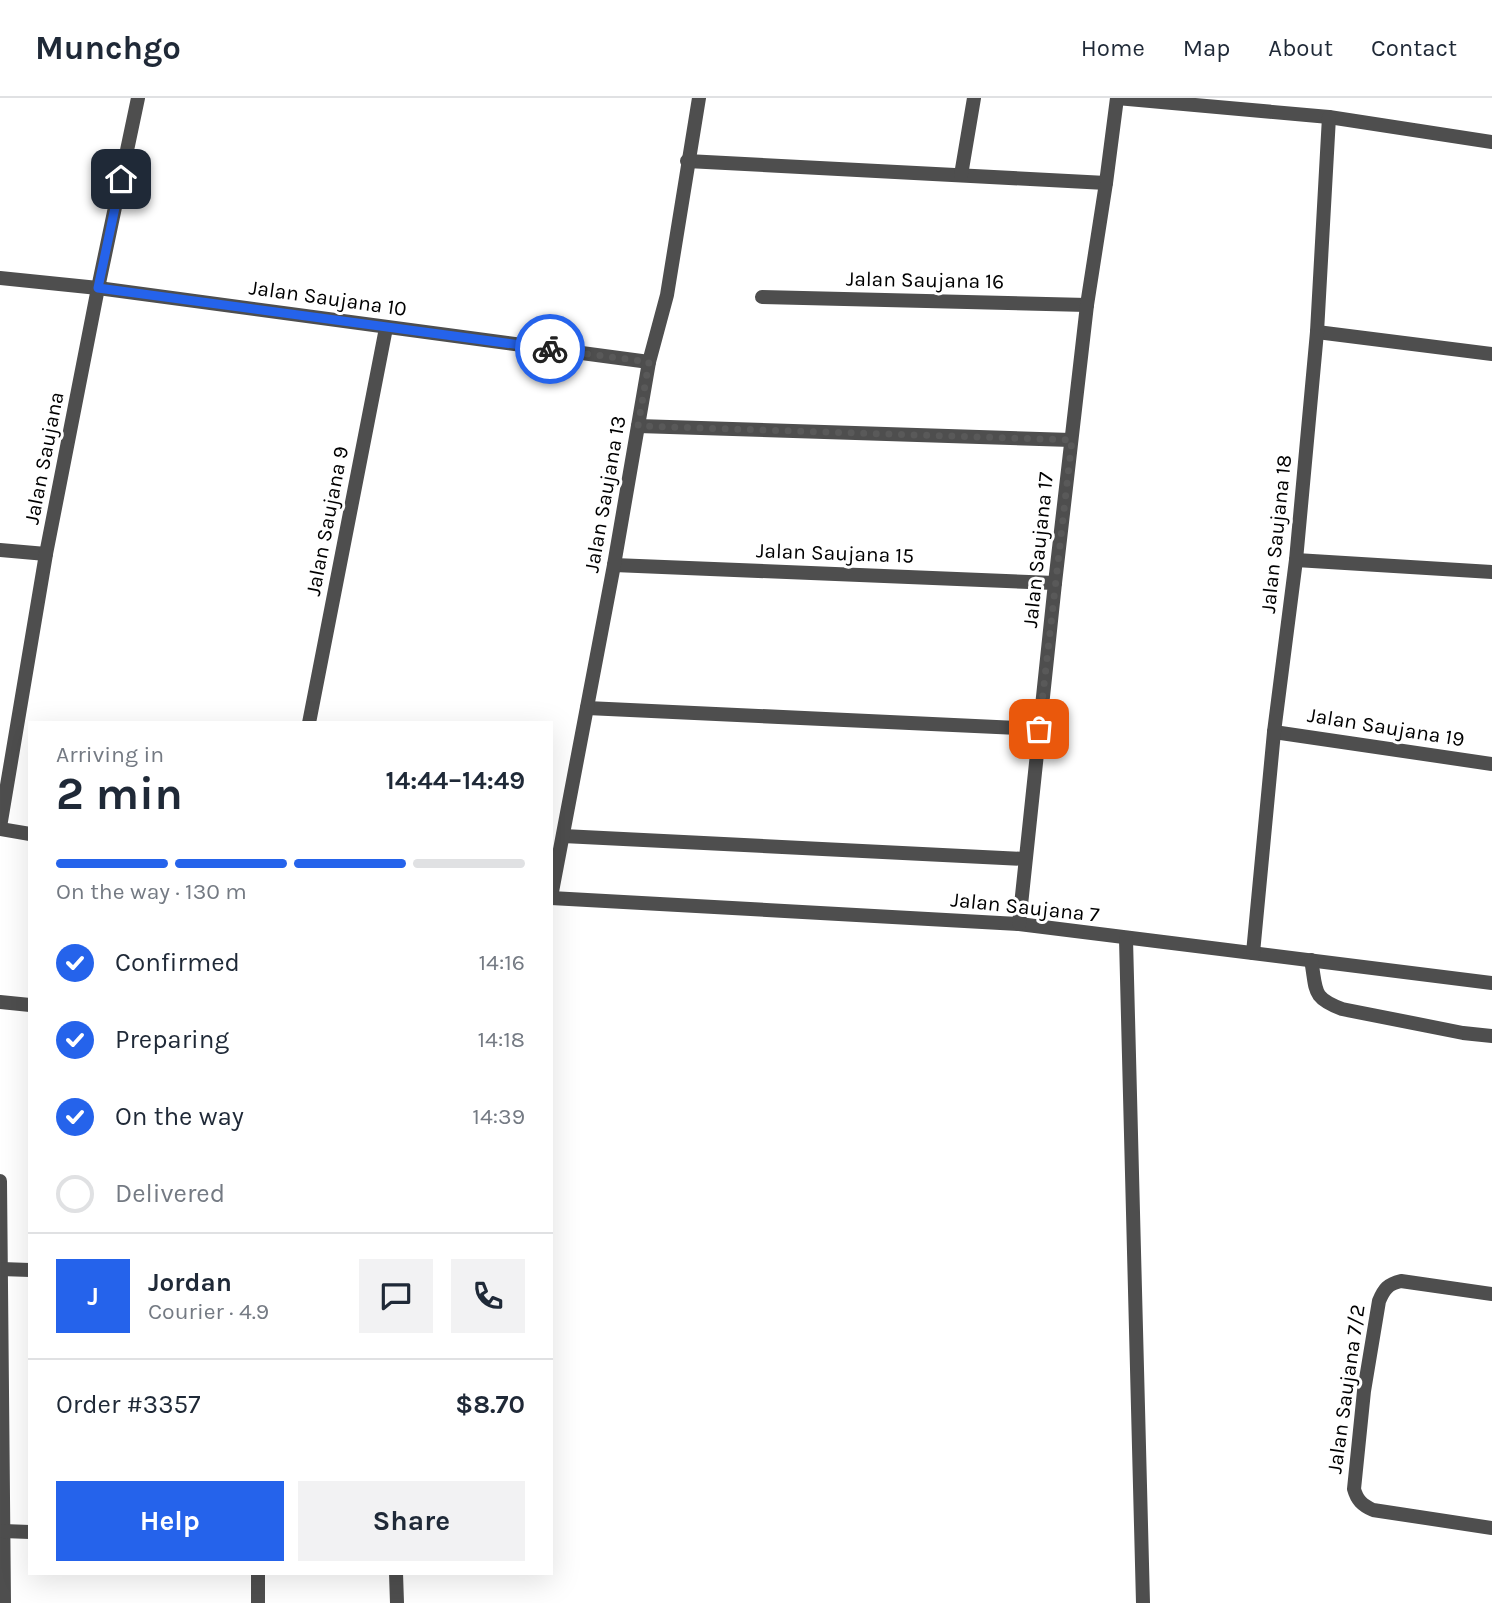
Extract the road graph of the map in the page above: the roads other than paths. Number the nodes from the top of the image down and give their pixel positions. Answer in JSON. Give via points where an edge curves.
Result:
{"nodes":[{"id":1,"x":138,"y":98,"type":"edge"},
{"id":2,"x":699,"y":98,"type":"edge"},
{"id":3,"x":974,"y":98,"type":"edge"},
{"id":4,"x":1117,"y":98,"type":"edge"},
{"id":5,"x":1329,"y":117,"type":"junction"},
{"id":6,"x":1492,"y":142,"type":"edge"},
{"id":7,"x":687,"y":161,"type":"junction"},
{"id":8,"x":961,"y":175,"type":"junction"},
{"id":9,"x":1106,"y":183,"type":"junction"},
{"id":10,"x":0,"y":278,"type":"edge"},
{"id":11,"x":98,"y":288,"type":"junction"},
{"id":12,"x":762,"y":297,"type":"dead end"},
{"id":13,"x":1087,"y":305,"type":"junction"},
{"id":14,"x":386,"y":328,"type":"junction"},
{"id":15,"x":1317,"y":332,"type":"junction"},
{"id":16,"x":1492,"y":354,"type":"edge"},
{"id":17,"x":649,"y":362,"type":"junction"},
{"id":18,"x":638,"y":426,"type":"junction"},
{"id":19,"x":1072,"y":440,"type":"junction"},
{"id":20,"x":0,"y":550,"type":"edge"},
{"id":21,"x":46,"y":554,"type":"junction"},
{"id":22,"x":1296,"y":560,"type":"junction"},
{"id":23,"x":614,"y":565,"type":"junction"},
{"id":24,"x":1492,"y":572,"type":"edge"},
{"id":25,"x":1055,"y":583,"type":"junction"},
{"id":26,"x":587,"y":708,"type":"junction"},
{"id":27,"x":309,"y":721,"type":"edge"},
{"id":28,"x":1039,"y":729,"type":"junction"},
{"id":29,"x":1274,"y":732,"type":"junction"},
{"id":30,"x":1492,"y":764,"type":"edge"},
{"id":31,"x":0,"y":828,"type":"edge"},
{"id":32,"x":28,"y":834,"type":"edge"},
{"id":33,"x":563,"y":836,"type":"junction"},
{"id":34,"x":1026,"y":859,"type":"junction"},
{"id":35,"x":553,"y":887,"type":"edge"},
{"id":36,"x":553,"y":897,"type":"edge"},
{"id":37,"x":1018,"y":925,"type":"junction"},
{"id":38,"x":1126,"y":939,"type":"junction"},
{"id":39,"x":1253,"y":953,"type":"junction"},
{"id":40,"x":1311,"y":960,"type":"junction"},
{"id":41,"x":1492,"y":983,"type":"edge"},
{"id":42,"x":0,"y":1002,"type":"edge"},
{"id":43,"x":28,"y":1005,"type":"edge"},
{"id":44,"x":1492,"y":1037,"type":"edge"},
{"id":45,"x":0,"y":1181,"type":"edge"},
{"id":46,"x":1,"y":1269,"type":"edge"},
{"id":47,"x":28,"y":1270,"type":"edge"},
{"id":48,"x":1492,"y":1294,"type":"edge"},
{"id":49,"x":1492,"y":1528,"type":"edge"},
{"id":50,"x":3,"y":1531,"type":"junction"},
{"id":51,"x":28,"y":1532,"type":"edge"},
{"id":52,"x":258,"y":1575,"type":"edge"},
{"id":53,"x":396,"y":1575,"type":"edge"},
{"id":54,"x":4,"y":1603,"type":"edge"},
{"id":55,"x":258,"y":1603,"type":"edge"},
{"id":56,"x":397,"y":1603,"type":"edge"},
{"id":57,"x":1143,"y":1603,"type":"edge"}],
"edges":[{"from":1,"to":11,"type":"street","name":"Jalan Saujana"},
{"from":2,"to":7,"type":"street","name":"Jalan Saujana 13"},
{"from":3,"to":8,"type":"street"},
{"from":4,"to":5,"type":"street"},
{"from":4,"to":9,"type":"street","name":"Jalan Saujana 17"},
{"from":5,"to":6,"type":"street"},
{"from":5,"to":15,"type":"street","name":"Jalan Saujana 18"},
{"from":7,"to":8,"type":"street"},
{"from":7,"to":17,"type":"street","name":"Jalan Saujana 13","via":[[667,295]]},
{"from":8,"to":9,"type":"street"},
{"from":9,"to":13,"type":"street","name":"Jalan Saujana 17"},
{"from":10,"to":11,"type":"street","name":"Jalan Saujana 10"},
{"from":11,"to":14,"type":"street","name":"Jalan Saujana 10"},
{"from":11,"to":21,"type":"street","name":"Jalan Saujana"},
{"from":12,"to":13,"type":"street","name":"Jalan Saujana 16"},
{"from":13,"to":19,"type":"street","name":"Jalan Saujana 17"},
{"from":14,"to":17,"type":"street","name":"Jalan Saujana 10"},
{"from":14,"to":27,"type":"street","name":"Jalan Saujana 9"},
{"from":15,"to":16,"type":"street"},
{"from":15,"to":22,"type":"street","name":"Jalan Saujana 18"},
{"from":17,"to":18,"type":"street","name":"Jalan Saujana 13"},
{"from":18,"to":19,"type":"street"},
{"from":18,"to":23,"type":"street","name":"Jalan Saujana 13"},
{"from":19,"to":25,"type":"street","name":"Jalan Saujana 17"},
{"from":20,"to":21,"type":"street"},
{"from":21,"to":31,"type":"street","name":"Jalan Saujana"},
{"from":22,"to":24,"type":"street"},
{"from":22,"to":29,"type":"street","name":"Jalan Saujana 18"},
{"from":23,"to":25,"type":"street","name":"Jalan Saujana 15"},
{"from":23,"to":26,"type":"street","name":"Jalan Saujana 13"},
{"from":25,"to":28,"type":"street","name":"Jalan Saujana 17"},
{"from":26,"to":28,"type":"street"},
{"from":26,"to":33,"type":"street","name":"Jalan Saujana 13"},
{"from":28,"to":34,"type":"street","name":"Jalan Saujana 17"},
{"from":29,"to":30,"type":"street","name":"Jalan Saujana 19"},
{"from":29,"to":39,"type":"street","name":"Jalan Saujana 18"},
{"from":31,"to":32,"type":"street"},
{"from":33,"to":34,"type":"street"},
{"from":33,"to":35,"type":"street","name":"Jalan Saujana 13"},
{"from":34,"to":37,"type":"street","name":"Jalan Saujana 17"},
{"from":36,"to":37,"type":"street","name":"Jalan Saujana 7"},
{"from":37,"to":38,"type":"street","name":"Jalan Saujana 7"},
{"from":38,"to":39,"type":"street","name":"Jalan Saujana 7"},
{"from":38,"to":57,"type":"street"},
{"from":39,"to":40,"type":"street","name":"Jalan Saujana 7"},
{"from":40,"to":41,"type":"street","name":"Jalan Saujana 7"},
{"from":40,"to":44,"type":"street","via":[[1318,996],[1342,1009]]},
{"from":42,"to":43,"type":"street"},
{"from":45,"to":46,"type":"street"},
{"from":46,"to":47,"type":"street"},
{"from":46,"to":50,"type":"street"},
{"from":48,"to":49,"type":"street","name":"Jalan Saujana 7/2","via":[[1401,1281],[1384,1290],[1363,1403],[1354,1489],[1363,1506],[1373,1510]]},
{"from":50,"to":51,"type":"street"},
{"from":50,"to":54,"type":"street"},
{"from":52,"to":55,"type":"street"},
{"from":53,"to":56,"type":"street"}]}
